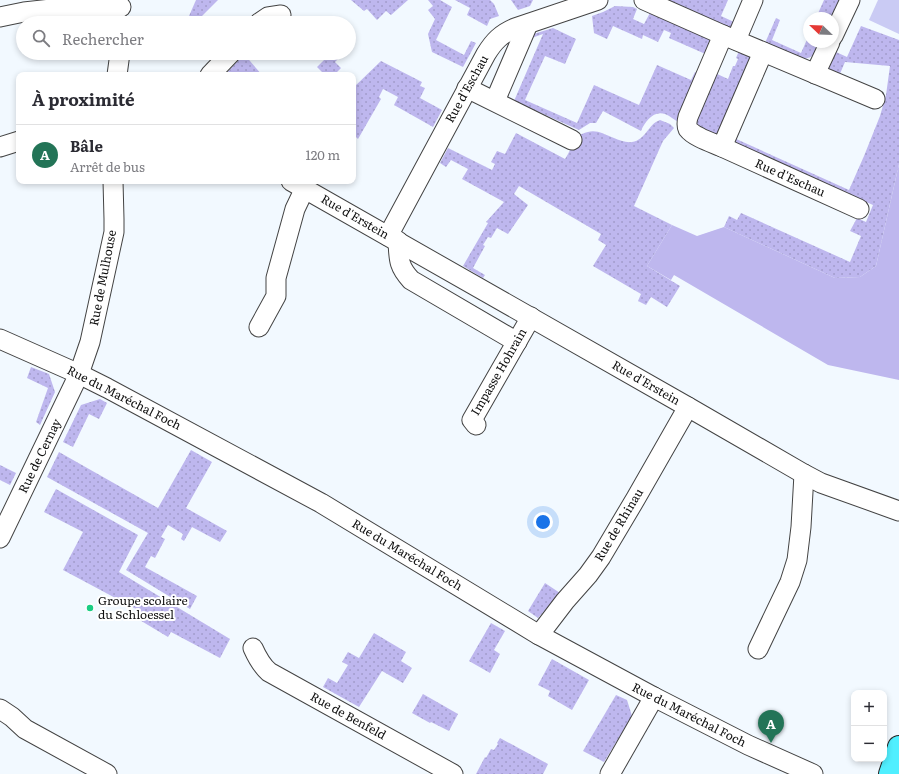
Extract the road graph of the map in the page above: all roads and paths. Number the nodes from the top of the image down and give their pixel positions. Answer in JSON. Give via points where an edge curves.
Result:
{"nodes":[{"id":1,"x":598,"y":0,"type":"edge"},
{"id":2,"x":644,"y":0,"type":"edge"},
{"id":3,"x":753,"y":0,"type":"edge"},
{"id":4,"x":850,"y":0,"type":"edge"},
{"id":5,"x":121,"y":10,"type":"edge"},
{"id":6,"x":281,"y":15,"type":"dead end"},
{"id":7,"x":274,"y":16,"type":"edge"},
{"id":8,"x":0,"y":17,"type":"edge"},
{"id":9,"x":839,"y":23,"type":"edge"},
{"id":10,"x":528,"y":24,"type":"junction"},
{"id":11,"x":729,"y":38,"type":"junction"},
{"id":12,"x":827,"y":48,"type":"edge"},
{"id":13,"x":763,"y":52,"type":"junction"},
{"id":14,"x":120,"y":60,"type":"edge"},
{"id":15,"x":122,"y":60,"type":"edge"},
{"id":16,"x":224,"y":60,"type":"edge"},
{"id":17,"x":118,"y":72,"type":"edge"},
{"id":18,"x":124,"y":72,"type":"edge"},
{"id":19,"x":213,"y":72,"type":"edge"},
{"id":20,"x":815,"y":74,"type":"junction"},
{"id":21,"x":467,"y":88,"type":"junction"},
{"id":22,"x":875,"y":99,"type":"dead end"},
{"id":23,"x":495,"y":101,"type":"junction"},
{"id":24,"x":572,"y":140,"type":"dead end"},
{"id":25,"x":16,"y":142,"type":"edge"},
{"id":26,"x":0,"y":147,"type":"edge"},
{"id":27,"x":722,"y":147,"type":"junction"},
{"id":28,"x":113,"y":184,"type":"edge"},
{"id":29,"x":298,"y":185,"type":"edge"},
{"id":30,"x":859,"y":209,"type":"dead end"},
{"id":31,"x":393,"y":239,"type":"junction"},
{"id":32,"x":531,"y":318,"type":"junction"},
{"id":33,"x":259,"y":327,"type":"dead end"},
{"id":34,"x":0,"y":339,"type":"edge"},
{"id":35,"x":517,"y":342,"type":"junction"},
{"id":36,"x":79,"y":374,"type":"junction"},
{"id":37,"x":688,"y":407,"type":"junction"},
{"id":38,"x":476,"y":425,"type":"dead end"},
{"id":39,"x":804,"y":474,"type":"junction"},
{"id":40,"x":899,"y":511,"type":"edge"},
{"id":41,"x":0,"y":538,"type":"edge"},
{"id":42,"x":539,"y":635,"type":"junction"},
{"id":43,"x":253,"y":648,"type":"dead end"},
{"id":44,"x":758,"y":649,"type":"dead end"},
{"id":45,"x":654,"y":697,"type":"junction"},
{"id":46,"x":0,"y":709,"type":"edge"},
{"id":47,"x":899,"y":747,"type":"edge"},
{"id":48,"x":107,"y":774,"type":"edge"},
{"id":49,"x":453,"y":774,"type":"edge"},
{"id":50,"x":610,"y":774,"type":"edge"},
{"id":51,"x":813,"y":774,"type":"edge"},
{"id":52,"x":890,"y":774,"type":"edge"}],
"edges":[{"from":1,"to":10,"type":"street","name":"Rue d'Eschau"},
{"from":2,"to":11,"type":"street"},
{"from":3,"to":11,"type":"street"},
{"from":4,"to":9,"type":"street"},
{"from":5,"to":8,"type":"street","via":[[51,9]]},
{"from":6,"to":7,"type":"street"},
{"from":10,"to":21,"type":"street","name":"Rue d'Eschau","via":[[499,37]]},
{"from":10,"to":23,"type":"street"},
{"from":11,"to":13,"type":"street"},
{"from":11,"to":27,"type":"street","name":"Rue d'Eschau","via":[[686,124],[693,133]]},
{"from":12,"to":20,"type":"street"},
{"from":13,"to":20,"type":"street"},
{"from":13,"to":27,"type":"street"},
{"from":14,"to":17,"type":"street"},
{"from":15,"to":18,"type":"street"},
{"from":16,"to":19,"type":"street"},
{"from":20,"to":22,"type":"street"},
{"from":21,"to":23,"type":"street"},
{"from":21,"to":31,"type":"street","name":"Rue d'Eschau"},
{"from":23,"to":24,"type":"street"},
{"from":25,"to":26,"type":"street"},
{"from":27,"to":30,"type":"street","name":"Rue d'Eschau"},
{"from":28,"to":36,"type":"street","name":"Rue de Mulhouse","via":[[112,243],[90,342]]},
{"from":29,"to":31,"type":"street","name":"Rue d'Erstein"},
{"from":29,"to":33,"type":"street","via":[[295,209],[276,278],[276,296]]},
{"from":31,"to":32,"type":"street","name":"Rue d'Erstein"},
{"from":31,"to":35,"type":"street","name":"Rue d'Erstein","via":[[401,268],[411,280]]},
{"from":32,"to":35,"type":"street","name":"Impasse Hohrain"},
{"from":32,"to":37,"type":"street","name":"Rue d'Erstein"},
{"from":34,"to":36,"type":"street","name":"Rue du Maréchal Foch"},
{"from":35,"to":38,"type":"street","name":"Impasse Hohrain","via":[[472,420]]},
{"from":36,"to":41,"type":"street","name":"Rue de Cernay"},
{"from":36,"to":42,"type":"street","name":"Rue du Maréchal Foch","via":[[321,503]]},
{"from":37,"to":39,"type":"street","name":"Rue d'Erstein"},
{"from":37,"to":42,"type":"street","name":"Rue de Rhinau","via":[[601,557]]},
{"from":39,"to":40,"type":"street","name":"Rue d'Erstein","via":[[821,483]]},
{"from":39,"to":44,"type":"street","via":[[797,560],[790,582]]},
{"from":42,"to":45,"type":"street","name":"Rue du Maréchal Foch"},
{"from":43,"to":49,"type":"street","name":"Rue de Benfeld","via":[[269,672]]},
{"from":45,"to":50,"type":"street"},
{"from":45,"to":51,"type":"street","name":"Rue du Maréchal Foch","via":[[748,745]]},
{"from":46,"to":48,"type":"street","via":[[25,729]]},
{"from":47,"to":52,"type":"highway"}]}
